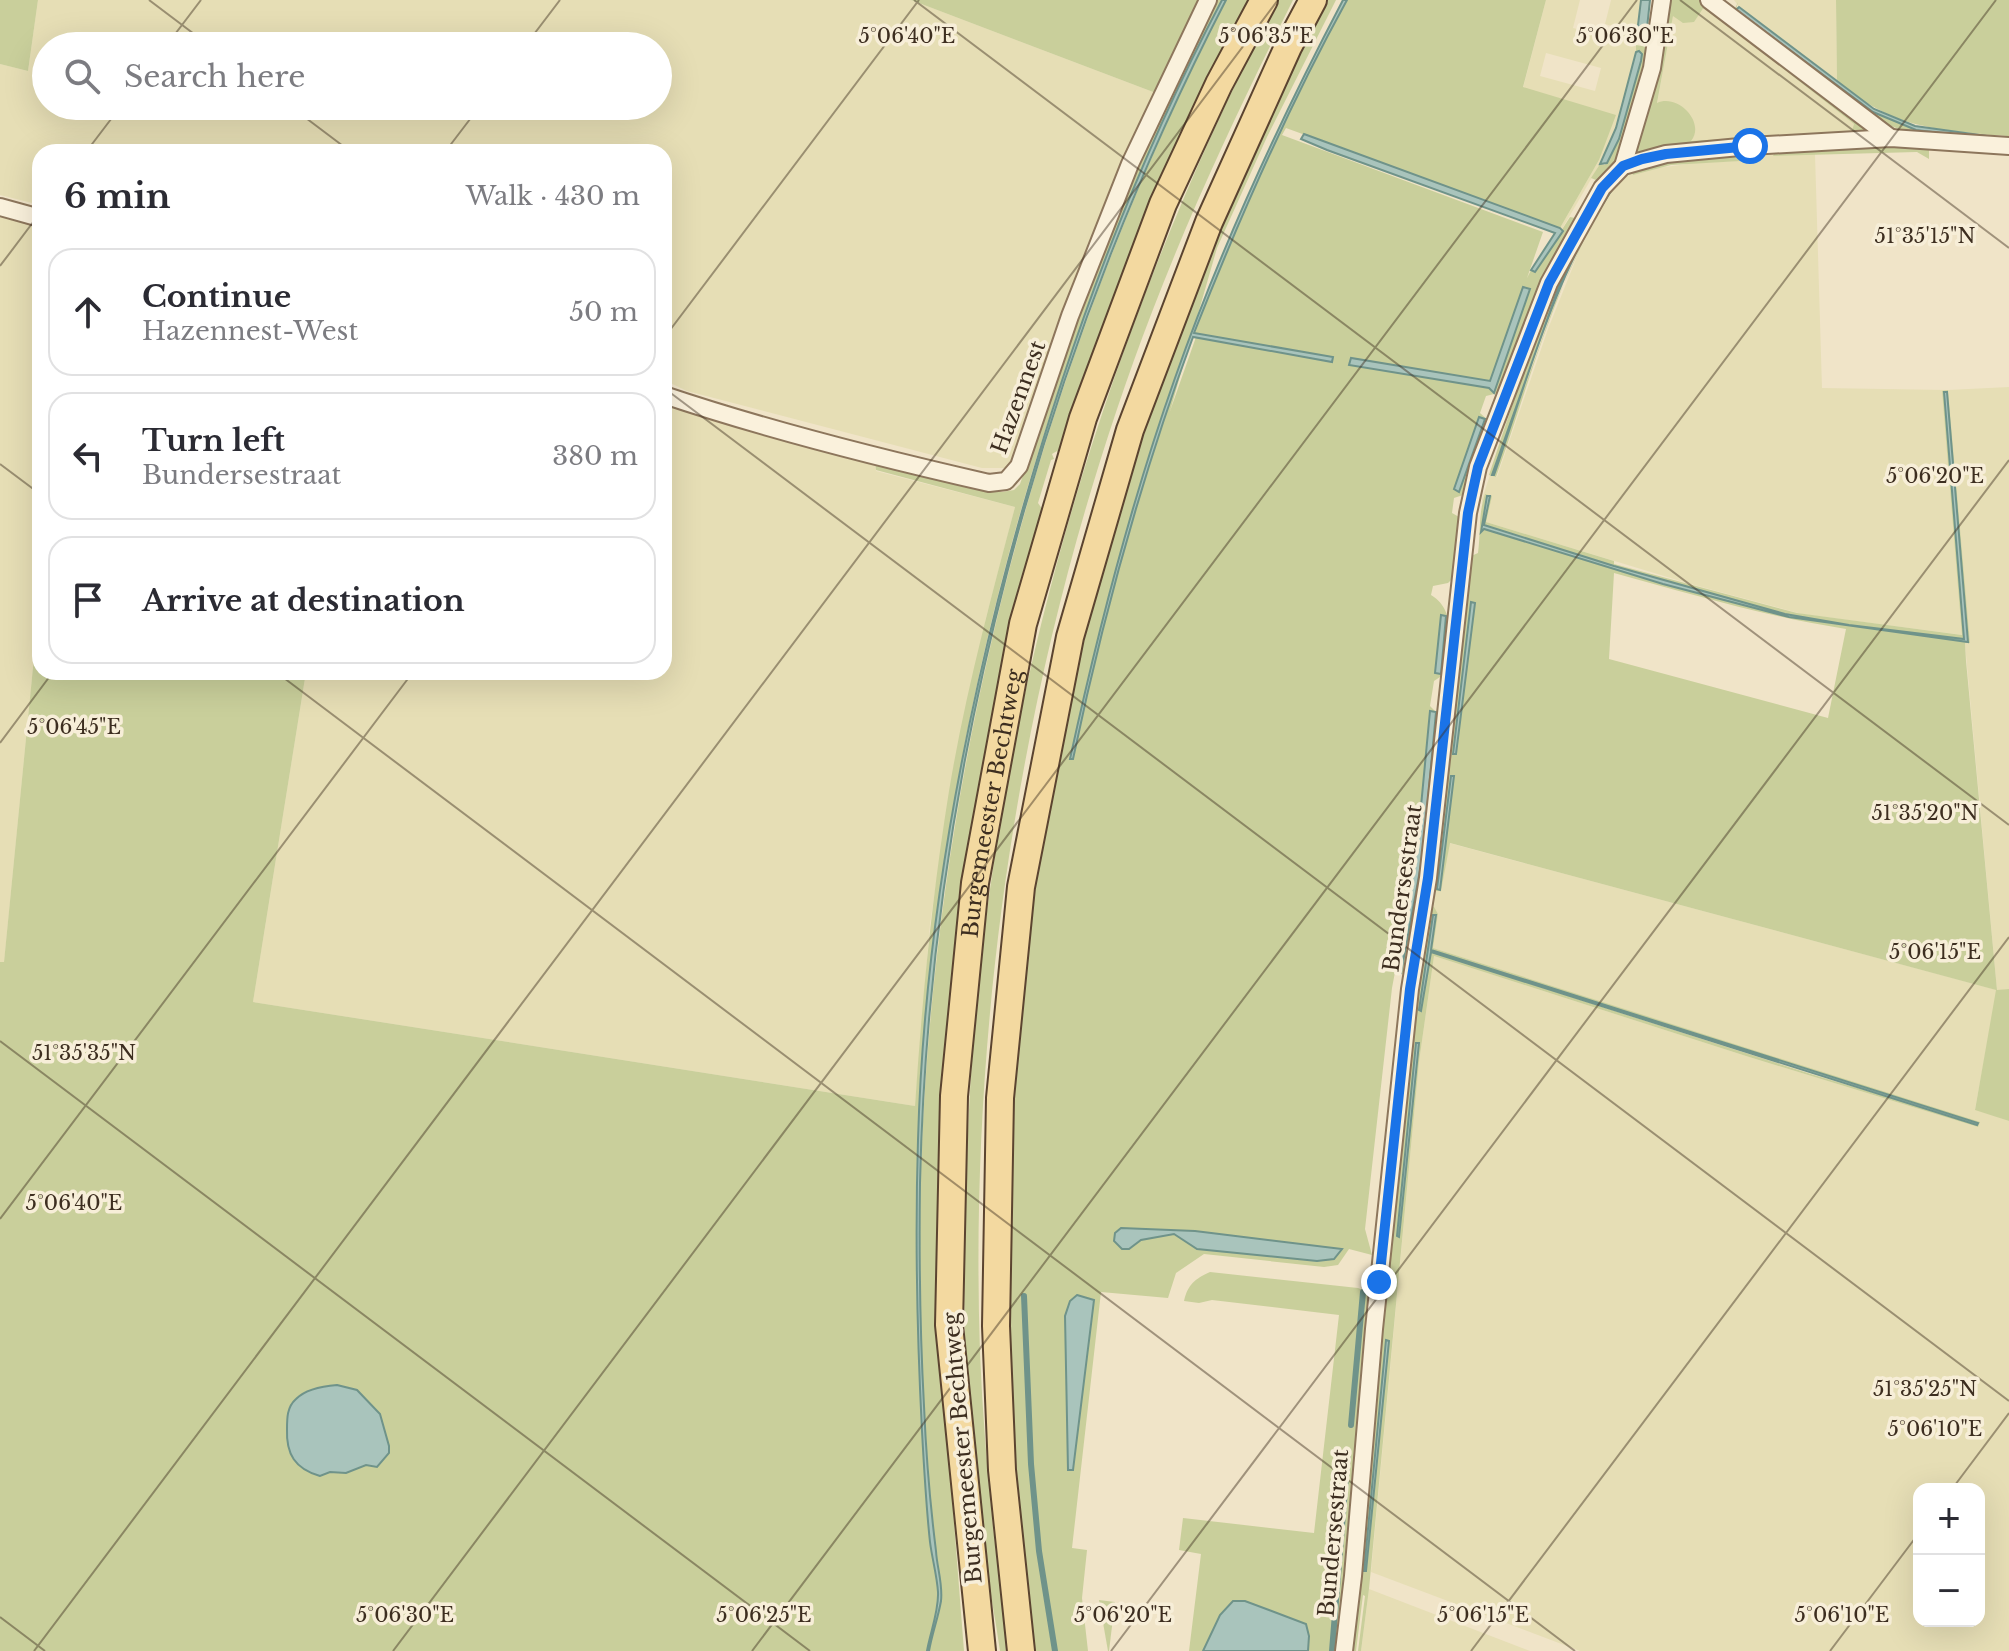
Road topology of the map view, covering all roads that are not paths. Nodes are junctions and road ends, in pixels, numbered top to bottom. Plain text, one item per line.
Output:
1 (1208, 0) edge
2 (1264, 0) edge
3 (1313, 0) edge
4 (1662, 0) edge
5 (1709, 0) edge
6 (1891, 138) junction
7 (2009, 146) edge
8 (1623, 166) junction
9 (0, 207) edge
10 (32, 216) edge
11 (672, 398) edge
12 (982, 1651) edge
13 (1021, 1651) edge
14 (1344, 1651) edge

1 - 11 street, Hazennest
2 - 12 main road, Burgemeester Bechtweg
3 - 13 main road, Burgemeester Bechtweg
4 - 8 street
5 - 6 street
6 - 7 street
6 - 8 street
8 - 14 street, Bundersestraat
9 - 10 street

